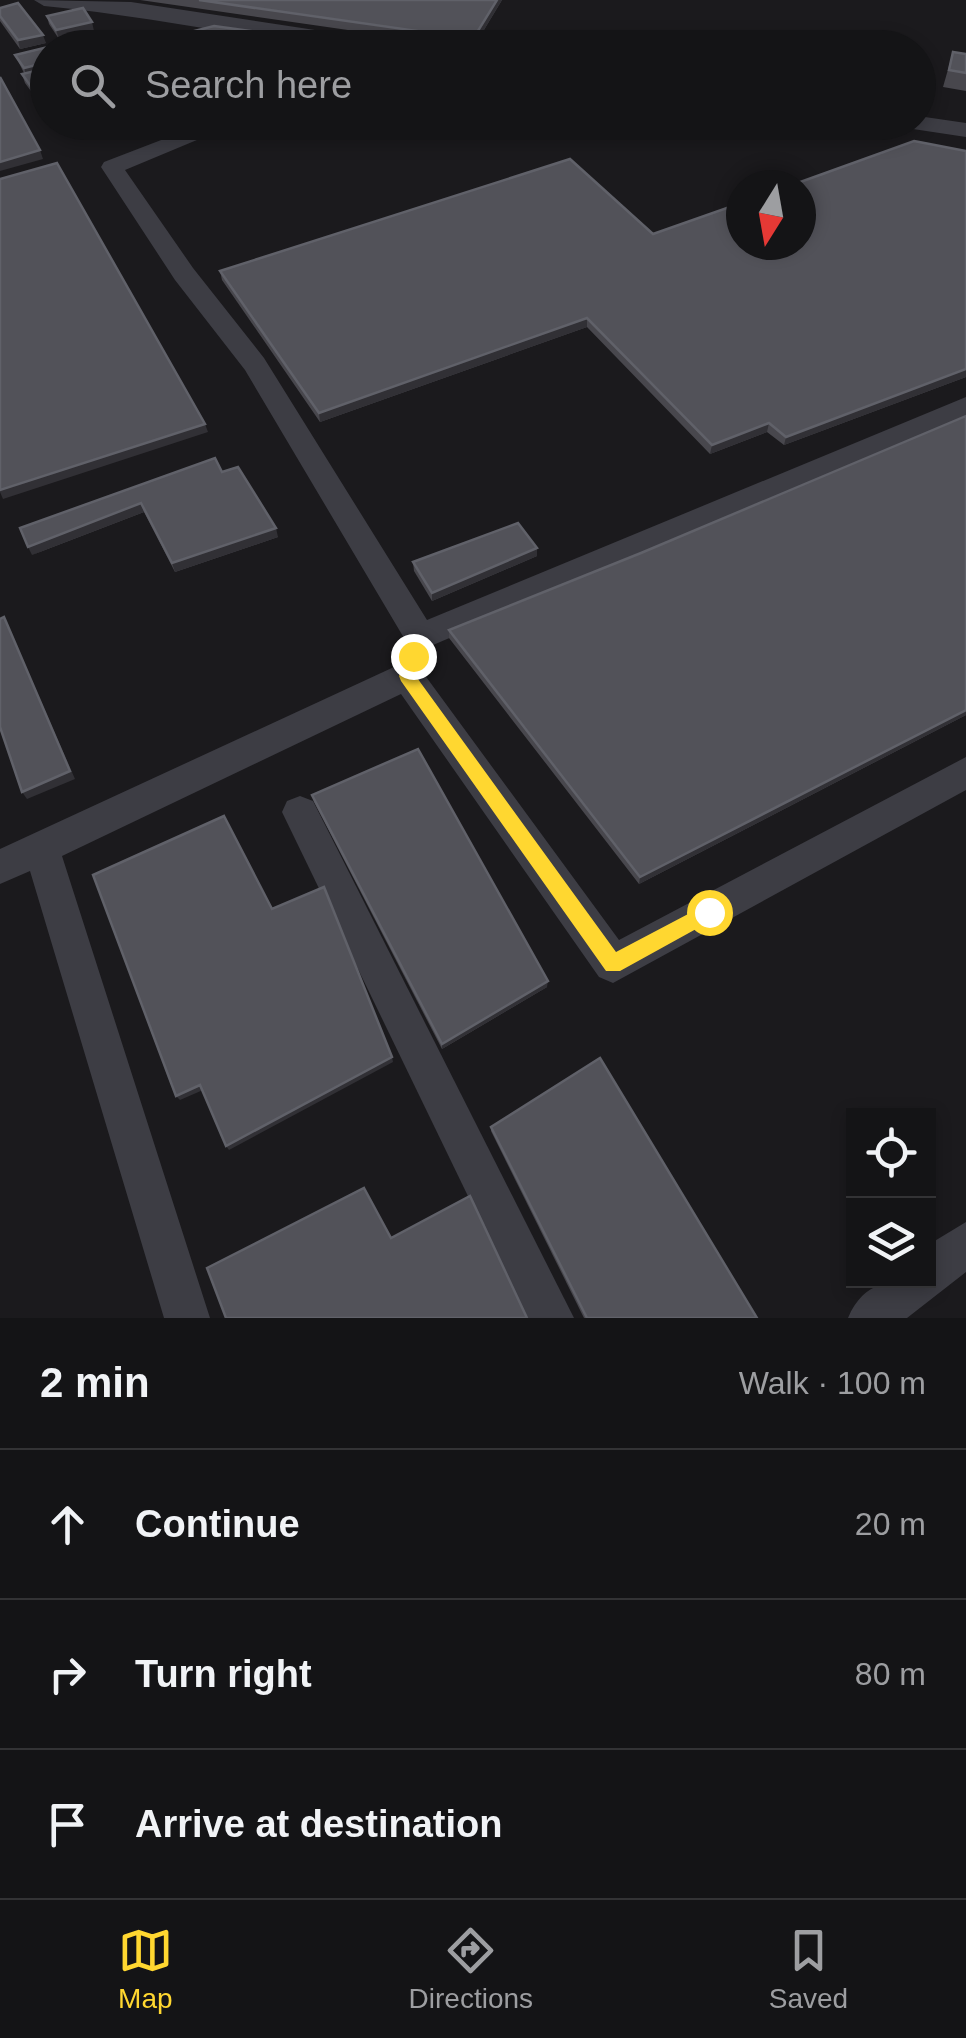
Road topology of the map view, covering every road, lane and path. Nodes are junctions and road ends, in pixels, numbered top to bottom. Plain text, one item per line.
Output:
1 (44, 0) edge
2 (276, 30) edge
3 (936, 125) edge
4 (966, 130) edge
5 (183, 140) edge
6 (966, 408) edge
7 (420, 637) junction
8 (407, 676) junction
9 (966, 772) edge
10 (300, 812) dead end
11 (40, 848) junction
12 (0, 867) edge
13 (966, 1244) edge
14 (936, 1267) edge
15 (909, 1288) edge
16 (187, 1318) edge
17 (551, 1318) edge
18 (871, 1318) edge

1 - 2 street
3 - 4 street
5 - 7 street
6 - 7 street
7 - 8 street
8 - 9 street
8 - 11 street
10 - 17 street
11 - 12 street
11 - 16 street
13 - 14 street
15 - 18 street

